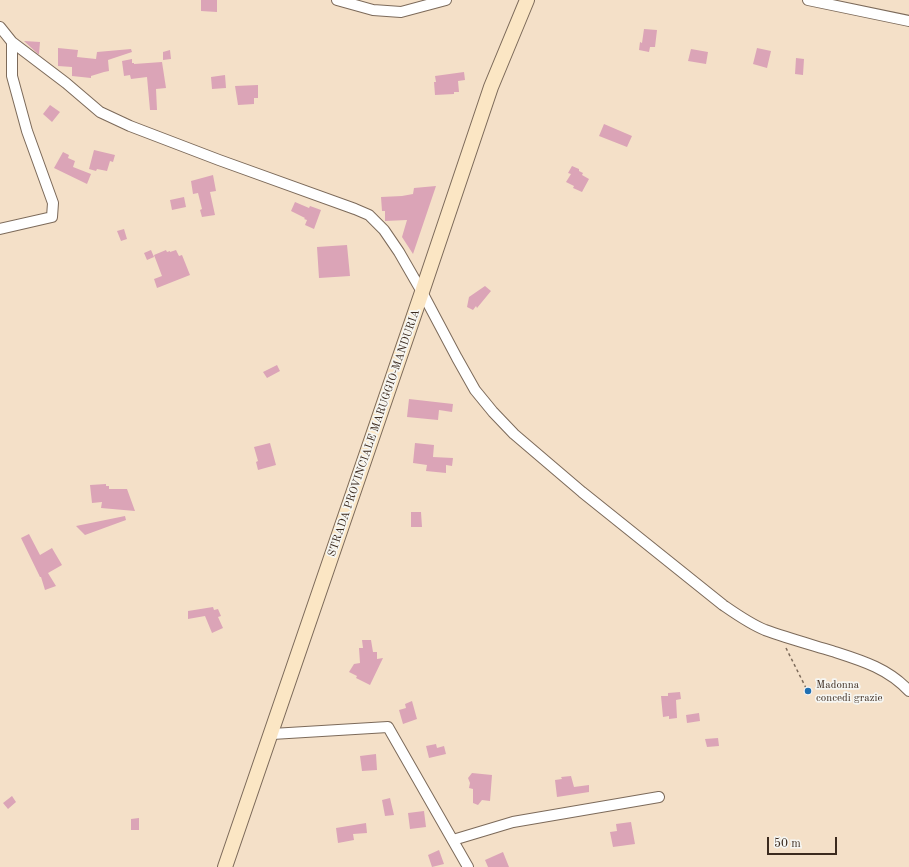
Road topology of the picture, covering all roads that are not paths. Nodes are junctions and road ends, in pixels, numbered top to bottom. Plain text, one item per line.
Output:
1 (337, 0) edge
2 (446, 0) edge
3 (527, 0) edge
4 (808, 0) edge
5 (909, 21) edge
6 (0, 27) edge
7 (12, 42) junction
8 (0, 230) edge
9 (422, 292) junction
10 (909, 691) edge
11 (272, 734) junction
12 (659, 797) dead end
13 (453, 840) junction
14 (225, 867) edge
15 (468, 867) edge

1 - 2 street
3 - 9 main road, STRADA PROVINCIALE MARUGGIO-MANDURIA
4 - 5 street
6 - 7 street
7 - 8 street
7 - 9 street
9 - 10 street
9 - 11 main road, STRADA PROVINCIALE MARUGGIO-MANDURIA
11 - 13 street
11 - 14 main road, STRADA PROVINCIALE MARUGGIO-MANDURIA
12 - 13 street
13 - 15 street

